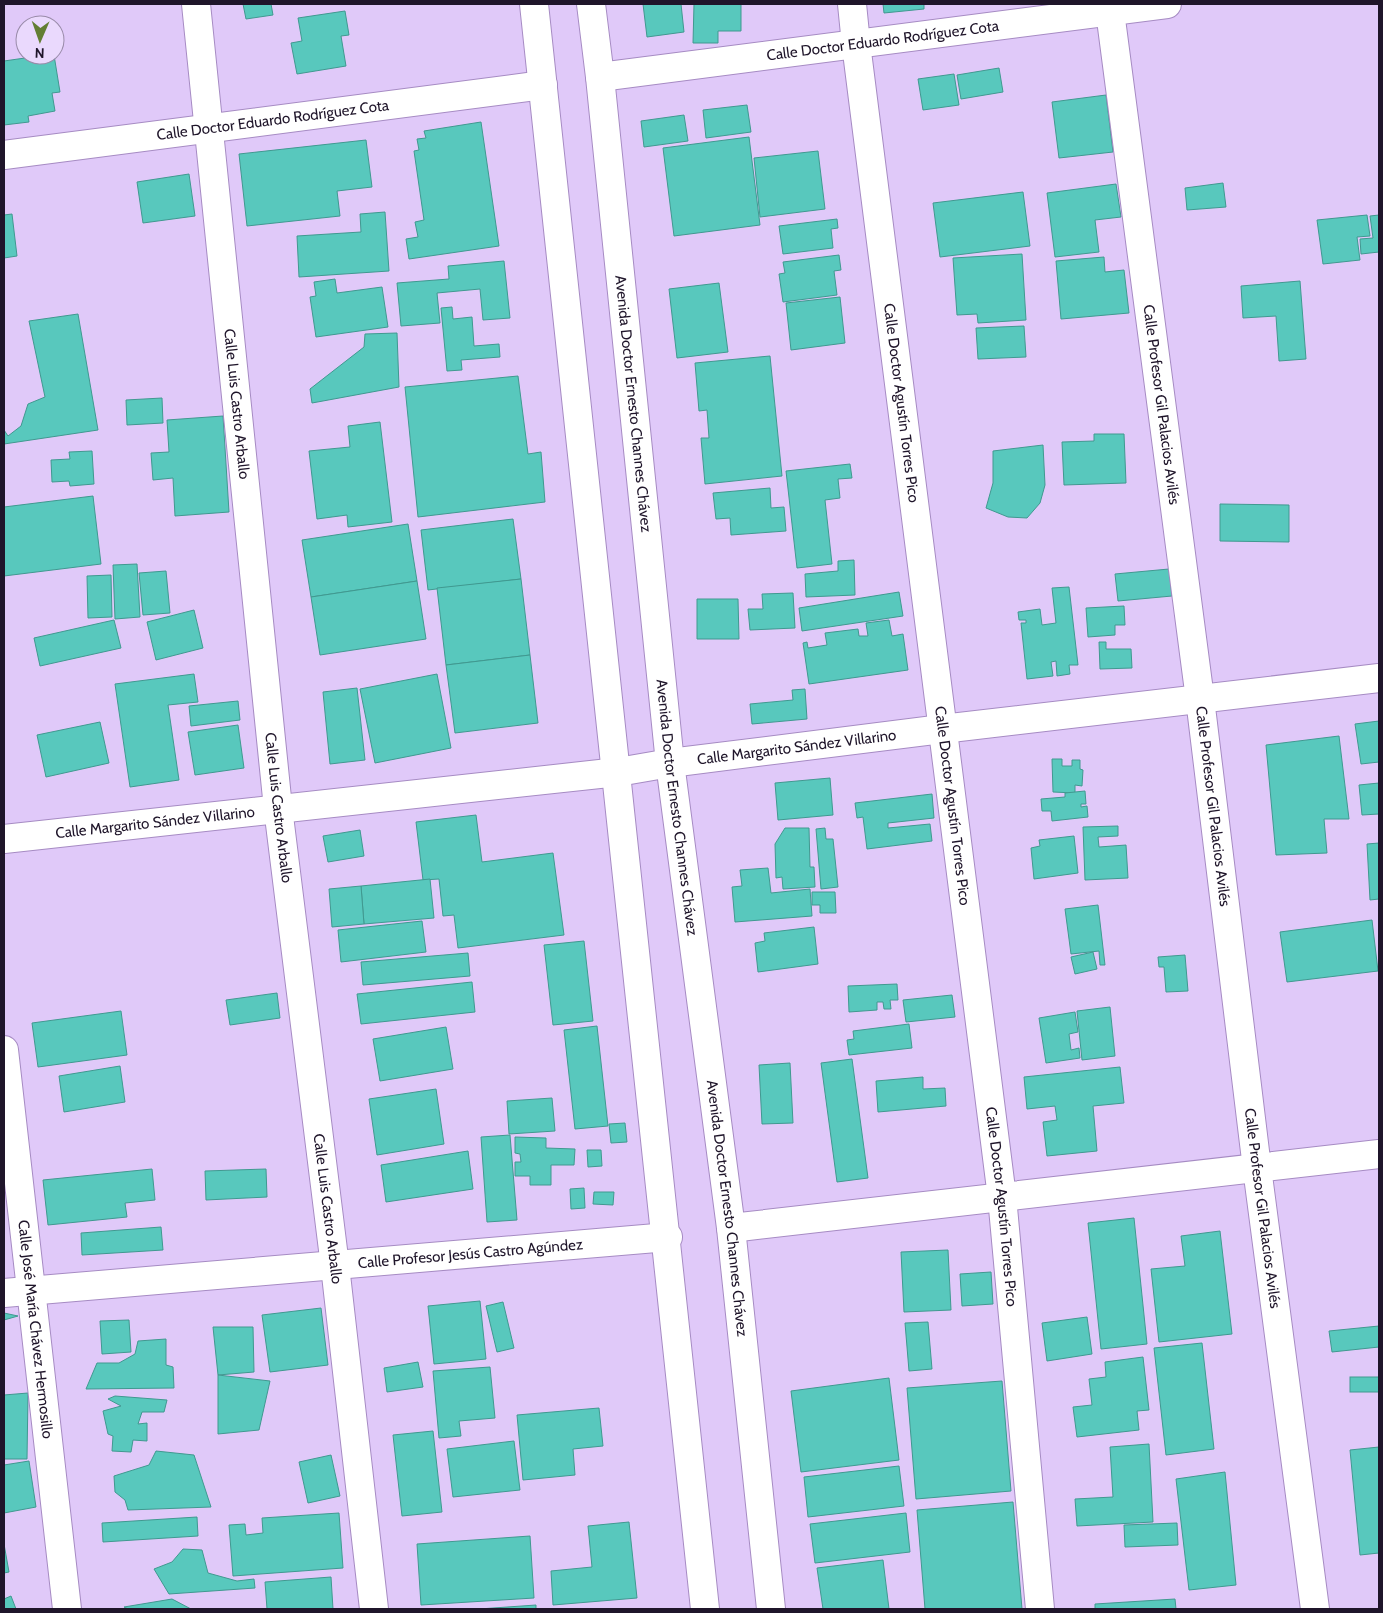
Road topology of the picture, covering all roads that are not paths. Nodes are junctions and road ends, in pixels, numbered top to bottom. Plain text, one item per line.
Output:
1 (196, 4) edge
2 (534, 4) edge
3 (591, 4) edge
4 (852, 4) edge
5 (1167, 4) edge
6 (1109, 8) edge
7 (856, 44) junction
8 (600, 77) junction
9 (543, 85) junction
10 (210, 127) junction
11 (4, 154) edge
12 (1379, 678) edge
13 (1200, 699) junction
14 (942, 729) junction
15 (670, 764) junction
16 (618, 772) junction
17 (278, 808) junction
18 (4, 840) edge
19 (4, 1050) edge
20 (1379, 1154) edge
21 (1257, 1168) junction
22 (1002, 1197) junction
23 (731, 1228) junction
24 (668, 1237) junction
25 (335, 1266) junction
26 (17, 1293) edge
27 (67, 1609) edge
28 (374, 1609) edge
29 (705, 1609) edge
30 (771, 1609) edge
31 (1040, 1609) edge
32 (1315, 1609) edge

1 - 10 street, Calle Luis Castro Arballo
2 - 9 street
3 - 8 street, Avenida Doctor Ernesto Channes Chávez
4 - 7 street, Calle Doctor Agustín Torres Pico
5 - 6 street, Calle Doctor Eduardo Rodríguez Cota
6 - 7 street, Calle Doctor Eduardo Rodríguez Cota
6 - 13 street, Calle Profesor Gil Palacios Avilés
7 - 8 street, Calle Doctor Eduardo Rodríguez Cota
7 - 14 street, Calle Doctor Agustín Torres Pico
8 - 15 street, Avenida Doctor Ernesto Channes Chávez
9 - 10 street, Calle Doctor Eduardo Rodríguez Cota
9 - 16 street
10 - 11 street, Calle Doctor Eduardo Rodríguez Cota
10 - 17 street, Calle Luis Castro Arballo
12 - 13 street, Calle Margarito Sández Villarino
13 - 14 street, Calle Margarito Sández Villarino
13 - 21 street, Calle Profesor Gil Palacios Avilés
14 - 15 street, Calle Margarito Sández Villarino
14 - 22 street, Calle Doctor Agustín Torres Pico
15 - 16 street, Calle Margarito Sández Villarino
15 - 23 street, Avenida Doctor Ernesto Channes Chávez
16 - 17 street, Calle Margarito Sández Villarino
16 - 24 street
17 - 18 street, Calle Margarito Sández Villarino
17 - 25 street, Calle Luis Castro Arballo
19 - 26 street, Calle José María Chávez Hermosillo
20 - 21 street
21 - 22 street
21 - 32 street, Calle Profesor Gil Palacios Avilés
22 - 23 street
22 - 31 street, Calle Doctor Agustín Torres Pico
23 - 30 street, Avenida Doctor Ernesto Channes Chávez
24 - 25 street, Calle Profesor Jesús Castro Agúndez
24 - 29 street
25 - 26 street, Calle Profesor Jesús Castro Agúndez
25 - 28 street, Calle Luis Castro Arballo
26 - 27 street, Calle José María Chávez Hermosillo

